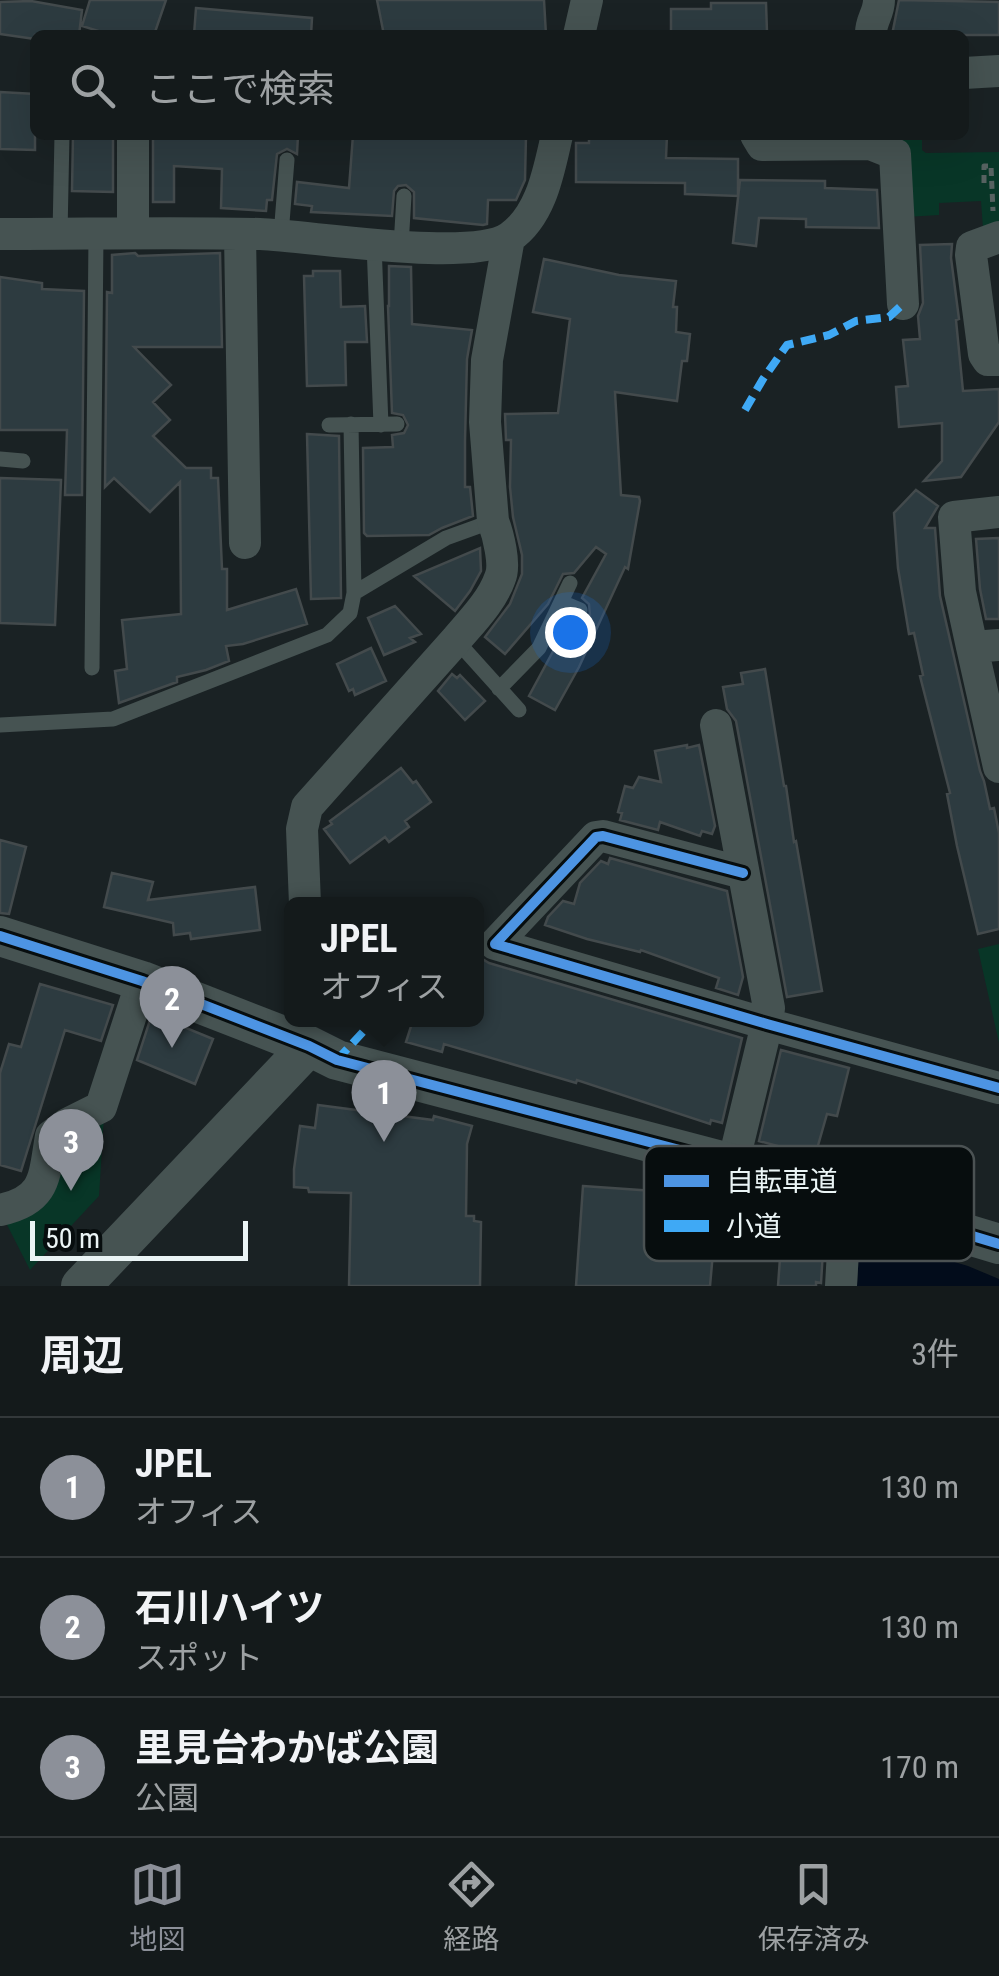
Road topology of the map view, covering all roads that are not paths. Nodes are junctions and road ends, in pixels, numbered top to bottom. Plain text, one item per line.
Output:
1 (587, 0) edge
2 (879, 0) edge
3 (580, 30) edge
4 (870, 30) edge
5 (999, 71) edge
6 (969, 73) edge
7 (62, 140) edge
8 (133, 140) edge
9 (556, 140) edge
10 (759, 140) edge
11 (870, 140) edge
12 (287, 160) dead end
13 (404, 196) dead end
14 (0, 234) edge
15 (60, 234) junction
16 (96, 234) junction
17 (132, 234) junction
18 (240, 234) junction
19 (281, 235) junction
20 (509, 238) junction
21 (996, 238) edge
22 (388, 245) junction
23 (903, 304) dead end
24 (999, 360) edge
25 (330, 424) dead end
26 (351, 424) junction
27 (0, 459) edge
28 (23, 461) dead end
29 (999, 512) edge
30 (493, 521) junction
31 (253, 530) dead end
32 (570, 583) dead end
33 (354, 593) junction
34 (561, 602) junction
35 (580, 610) dead end
36 (456, 640) junction
37 (986, 646) edge
38 (92, 668) dead end
39 (499, 689) junction
40 (518, 710) dead end
41 (0, 725) edge
42 (716, 725) dead end
43 (999, 767) edge
44 (743, 873) junction
45 (305, 897) edge
46 (0, 936) edge
47 (142, 980) junction
48 (284, 1024) edge
49 (768, 1024) junction
50 (310, 1032) edge
51 (999, 1088) edge
52 (664, 1146) edge
53 (738, 1146) edge
54 (0, 1210) edge
55 (974, 1236) edge
56 (999, 1244) edge
57 (842, 1261) edge
58 (81, 1286) edge
59 (841, 1286) edge

1 - 3 street
2 - 4 street
5 - 6 street
7 - 15 lane
8 - 17 street
9 - 20 street
10 - 11 street
11 - 23 street
12 - 19 lane
13 - 22 lane
14 - 15 street
15 - 16 street
16 - 17 street
16 - 38 lane
17 - 18 street
18 - 19 street
18 - 31 street
19 - 22 street
20 - 22 street
20 - 30 street
21 - 24 street
22 - 26 lane
25 - 26 lane
26 - 33 lane
27 - 28 lane
29 - 37 street
30 - 33 lane
30 - 36 street
32 - 34 lane
33 - 41 lane
34 - 35 lane
34 - 39 lane
36 - 39 lane
36 - 45 street
37 - 43 street
39 - 40 lane
42 - 44 street
44 - 49 street
44 - 49 street
46 - 47 street
47 - 48 street
47 - 54 street
49 - 51 street
49 - 53 street
50 - 52 street
50 - 58 street
55 - 56 street
57 - 59 street

